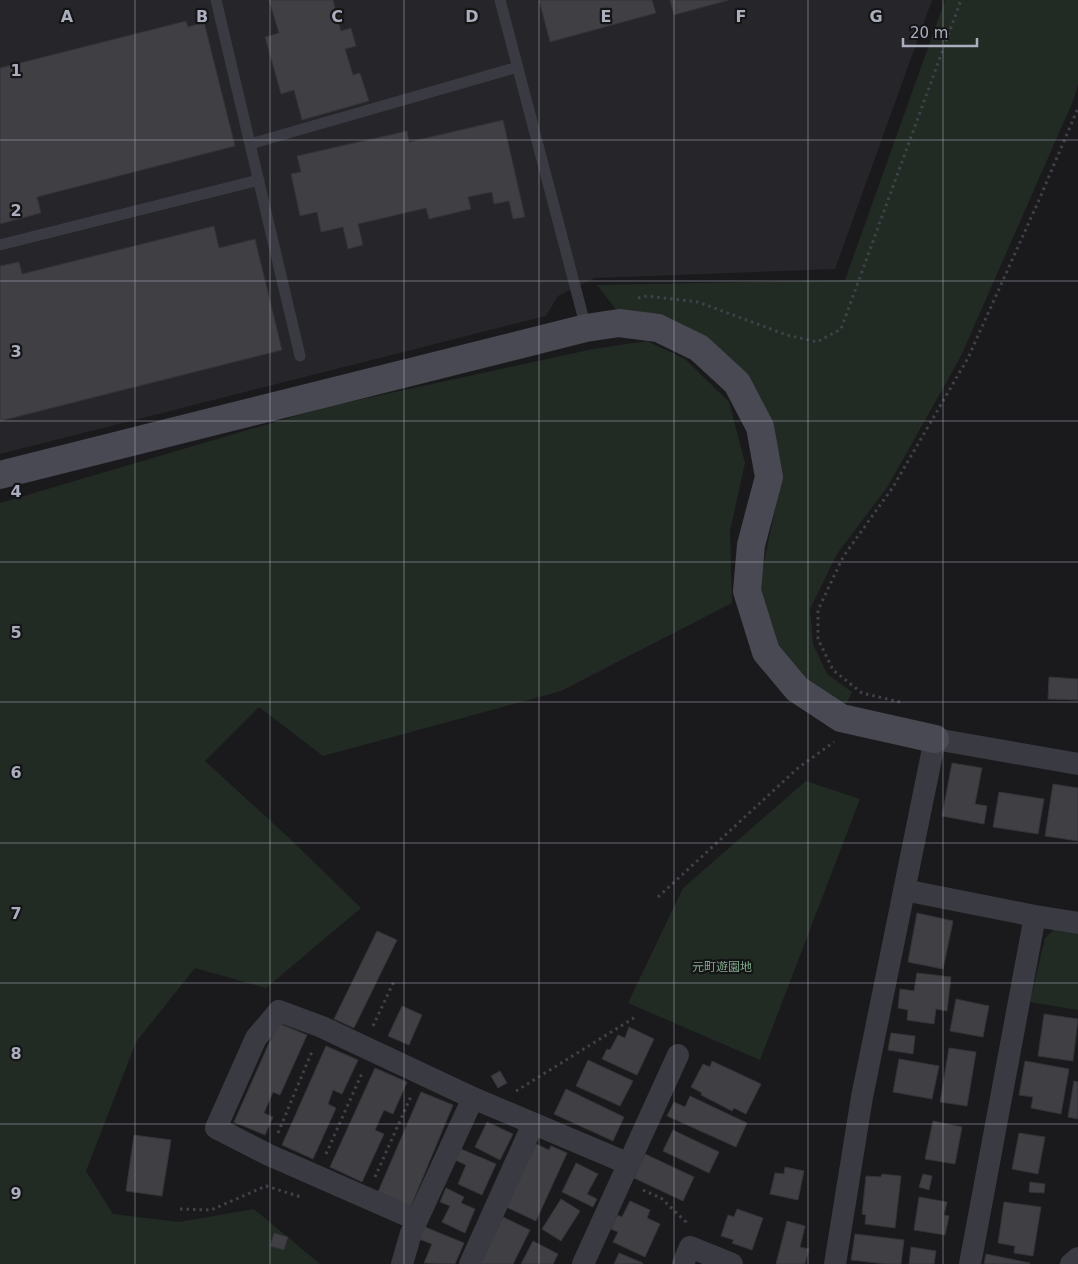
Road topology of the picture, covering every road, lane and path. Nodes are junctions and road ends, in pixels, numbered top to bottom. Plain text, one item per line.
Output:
1 (216, 0) edge
2 (500, 0) edge
3 (961, 0) edge
4 (518, 67) junction
5 (1078, 108) edge
6 (250, 144) junction
7 (258, 180) junction
8 (0, 245) edge
9 (637, 298) dead end
10 (586, 328) junction
11 (300, 356) dead end
12 (0, 476) edge
13 (906, 704) dead end
14 (860, 722) junction
15 (935, 739) junction
16 (1078, 764) edge
17 (904, 890) junction
18 (658, 896) dead end
19 (1035, 916) junction
20 (1078, 922) edge
21 (395, 979) dead end
22 (637, 1016) dead end
23 (322, 1026) junction
24 (368, 1049) junction
25 (678, 1055) dead end
26 (421, 1074) junction
27 (473, 1098) junction
28 (501, 1110) junction
29 (533, 1124) junction
30 (269, 1155) junction
31 (625, 1172) junction
32 (317, 1175) junction
33 (302, 1197) dead end
34 (365, 1198) junction
35 (180, 1209) dead end
36 (418, 1220) junction
37 (687, 1256) edge
38 (1078, 1258) edge
39 (402, 1264) edge
40 (470, 1264) edge
41 (583, 1264) edge
42 (732, 1264) edge
43 (835, 1264) edge
44 (970, 1264) edge
45 (1071, 1264) edge

1 - 6 lane
2 - 4 lane
3 - 9 path
4 - 6 lane
4 - 10 lane
5 - 13 path
6 - 7 lane
7 - 8 lane
7 - 11 lane
10 - 12 street
10 - 14 street
14 - 15 street
14 - 18 path
15 - 16 street
15 - 17 street
17 - 19 street
17 - 43 street
19 - 20 street
19 - 44 street
21 - 24 path
22 - 28 path
23 - 24 street
23 - 30 path
23 - 30 street
24 - 26 street
24 - 32 path
25 - 31 street
26 - 27 street
26 - 34 path
27 - 28 street
27 - 36 street
28 - 29 street
29 - 31 street
29 - 40 street
30 - 32 street
31 - 37 path
31 - 41 street
32 - 34 street
33 - 35 path
34 - 36 street
36 - 39 street
37 - 42 street
38 - 45 street

